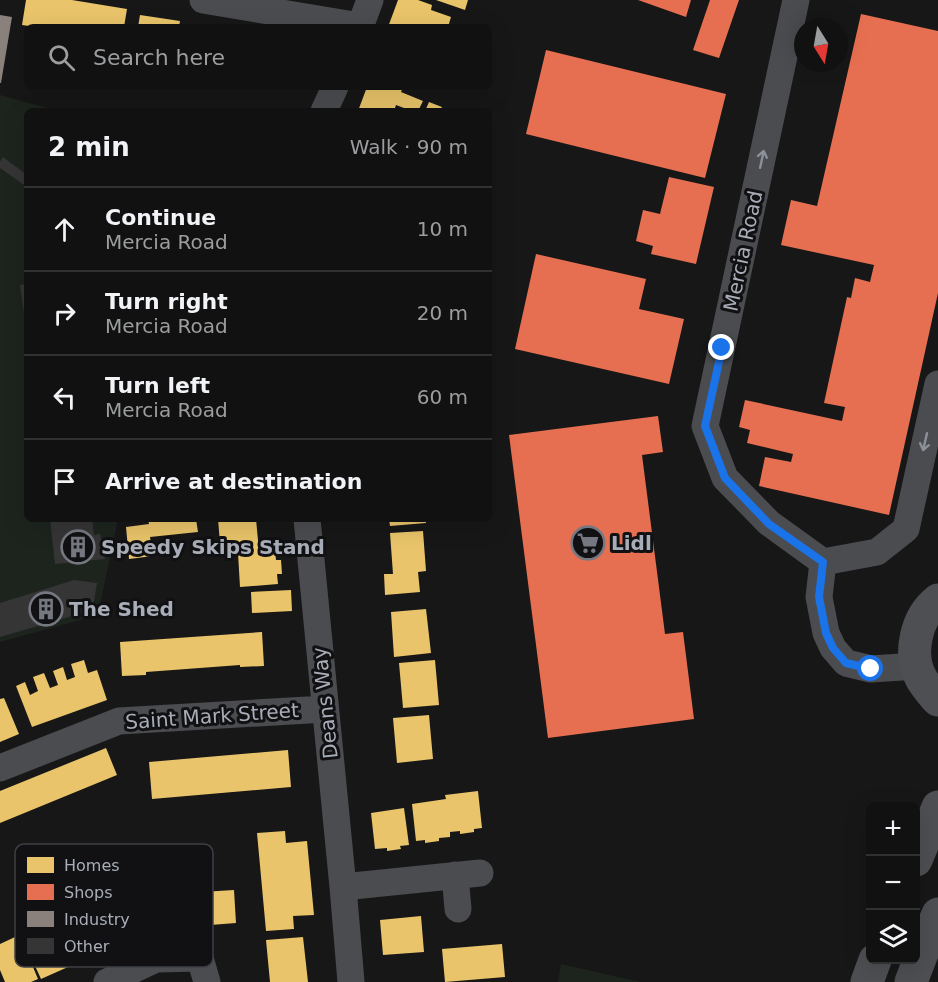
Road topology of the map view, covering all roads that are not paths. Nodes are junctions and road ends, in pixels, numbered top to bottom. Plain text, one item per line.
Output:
1 (203, 0) edge
2 (370, 0) edge
3 (796, 0) edge
4 (343, 24) edge
5 (361, 24) edge
6 (333, 90) edge
7 (325, 108) edge
8 (938, 384) edge
9 (307, 522) edge
10 (823, 562) junction
11 (937, 597) edge
12 (917, 666) junction
13 (938, 700) edge
14 (325, 709) junction
15 (0, 768) edge
16 (938, 807) edge
17 (917, 856) edge
18 (344, 887) junction
19 (458, 909) dead end
20 (938, 915) edge
21 (874, 964) edge
22 (139, 967) edge
23 (203, 967) edge
24 (107, 982) edge
25 (207, 982) edge
26 (351, 982) edge
27 (867, 982) edge
28 (911, 982) edge

1 - 4 street
2 - 5 street
10 -> 3 street, Mercia Road
6 - 7 street
8 -> 10 street
9 - 14 street, Deans Way
10 - 12 street
11 - 12 main road
12 - 13 main road
14 - 15 street, Saint Mark Street
14 - 18 street, Deans Way
16 - 17 main road
18 - 19 street
18 - 26 street, Deans Way
20 - 28 main road
21 - 27 main road
22 - 24 street
23 - 25 street

